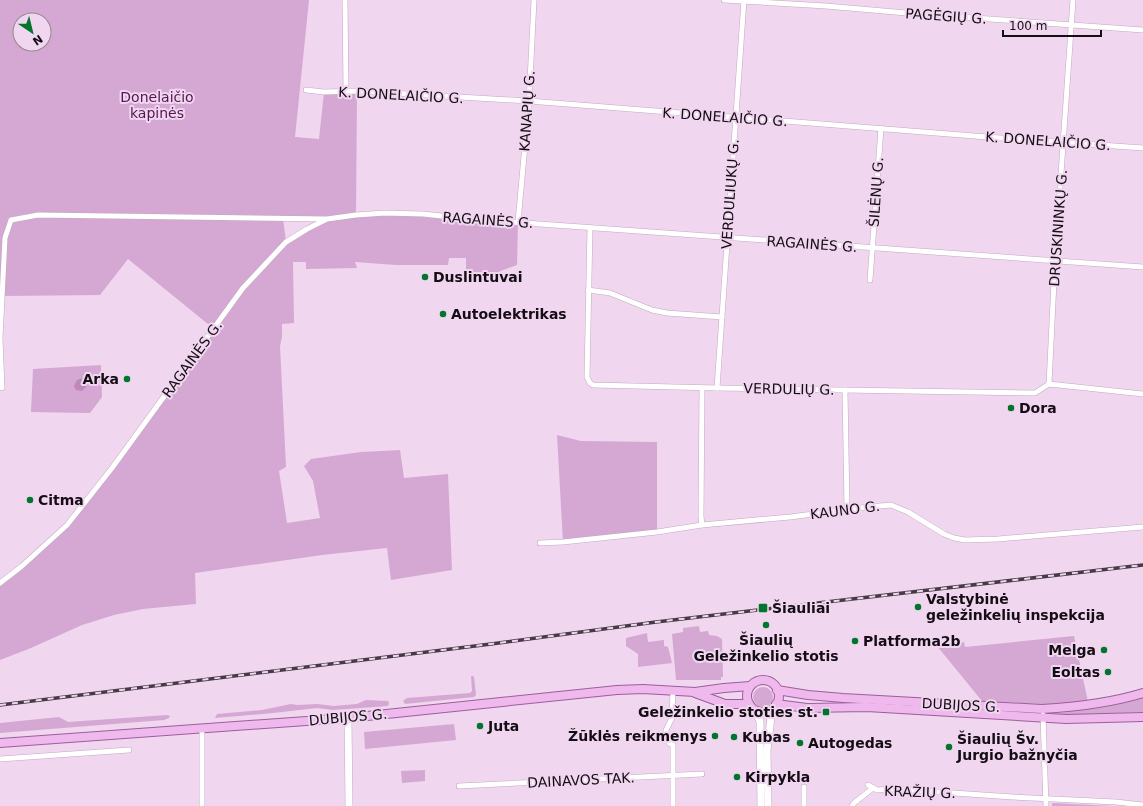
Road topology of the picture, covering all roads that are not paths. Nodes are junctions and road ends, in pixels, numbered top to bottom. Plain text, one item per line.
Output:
1 (345, 0) edge
2 (534, 0) edge
3 (724, 0) edge
4 (1073, 0) edge
5 (744, 1) edge
6 (1072, 25) junction
7 (1143, 30) edge
8 (306, 90) dead end
9 (346, 91) junction
10 (528, 101) junction
11 (736, 118) junction
12 (881, 128) junction
13 (1064, 142) junction
14 (1143, 148) edge
15 (327, 219) junction
16 (518, 222) junction
17 (590, 228) junction
18 (727, 238) junction
19 (872, 248) junction
20 (1055, 261) junction
21 (1143, 267) edge
22 (870, 280) dead end
23 (588, 290) junction
24 (722, 316) junction
25 (1049, 384) junction
26 (2, 388) dead end
27 (702, 388) junction
28 (717, 388) junction
29 (845, 390) junction
30 (1143, 394) edge
31 (847, 509) junction
32 (702, 525) junction
33 (1143, 527) edge
34 (540, 542) dead end
35 (0, 583) edge
36 (750, 686) junction
37 (673, 690) junction
38 (777, 690) junction
39 (695, 692) junction
40 (1143, 693) edge
41 (752, 707) junction
42 (774, 707) junction
43 (1042, 709) junction
44 (1143, 717) edge
45 (348, 718) junction
46 (1043, 718) junction
47 (202, 729) junction
48 (0, 743) edge
49 (129, 750) dead end
50 (0, 759) edge
51 (702, 774) dead end
52 (673, 775) junction
53 (459, 786) dead end
54 (804, 787) dead end
55 (1046, 799) junction
56 (1143, 805) edge
57 (202, 806) edge
58 (349, 806) edge
59 (673, 806) edge
60 (761, 806) edge
61 (768, 806) edge
62 (804, 806) edge
63 (852, 806) edge
64 (1046, 806) edge

1 - 9 street
2 - 10 street, KANAPIŲ G.
3 - 5 street, PAGĖGIŲ G.
4 - 6 street, DRUSKININKŲ G.
5 - 6 street, PAGĖGIŲ G.
5 - 11 street, VERDULIUKŲ G.
6 - 7 street, PAGĖGIŲ G.
6 - 13 street, DRUSKININKŲ G.
8 - 9 street, K. DONELAIČIO G.
9 - 10 street, K. DONELAIČIO G.
10 - 11 street, K. DONELAIČIO G.
10 - 16 street, KANAPIŲ G.
11 - 12 street, K. DONELAIČIO G.
11 - 18 street, VERDULIUKŲ G.
12 - 13 street, K. DONELAIČIO G.
12 - 19 street, ŠILĖNŲ G.
13 - 14 street, K. DONELAIČIO G.
13 - 20 street, DRUSKININKŲ G.
15 - 16 street, RAGAINĖS G.
15 - 26 street
15 - 35 street, RAGAINĖS G.
16 - 17 street, RAGAINĖS G.
17 - 18 street, RAGAINĖS G.
17 - 23 street, VERDULIŲ G.
18 - 19 street, RAGAINĖS G.
18 - 24 street, VERDULIUKŲ G.
19 - 20 street, RAGAINĖS G.
19 - 22 street, ŠILĖNŲ G.
20 - 21 street, RAGAINĖS G.
20 - 25 street, DRUSKININKŲ G.
23 - 24 street
23 - 27 street, VERDULIŲ G.
24 - 28 street, VERDULIUKŲ G.
25 - 29 street, VERDULIŲ G.
25 - 30 street
27 - 28 street, VERDULIŲ G.
27 - 32 street
28 - 29 street, VERDULIŲ G.
29 - 31 street
31 - 32 street, KAUNO G.
31 - 33 street, KAUNO G.
32 - 34 street, KAUNO G.
36 - 38 main road
36 - 39 main road, DUBIJOS G.
36 - 41 main road
37 - 39 main road, DUBIJOS G.
37 - 45 main road, DUBIJOS G.
37 - 52 street
38 - 42 main road
38 - 43 main road, DUBIJOS G.
39 - 41 main road, DUBIJOS G.
40 - 43 main road, DUBIJOS G.
41 - 42 main road
41 - 60 main road
42 - 46 main road, DUBIJOS G.
42 - 61 main road
43 - 46 street
44 - 46 main road, DUBIJOS G.
45 - 47 main road, DUBIJOS G.
45 - 58 main road
46 - 55 street
47 - 48 main road, DUBIJOS G.
47 - 57 street
49 - 50 street
51 - 52 street, DAINAVOS TAK.
52 - 53 street, DAINAVOS TAK.
52 - 59 street
54 - 62 street
55 - 56 street, KRAŽIŲ G.
55 - 63 street, KRAŽIŲ G.
55 - 64 street

